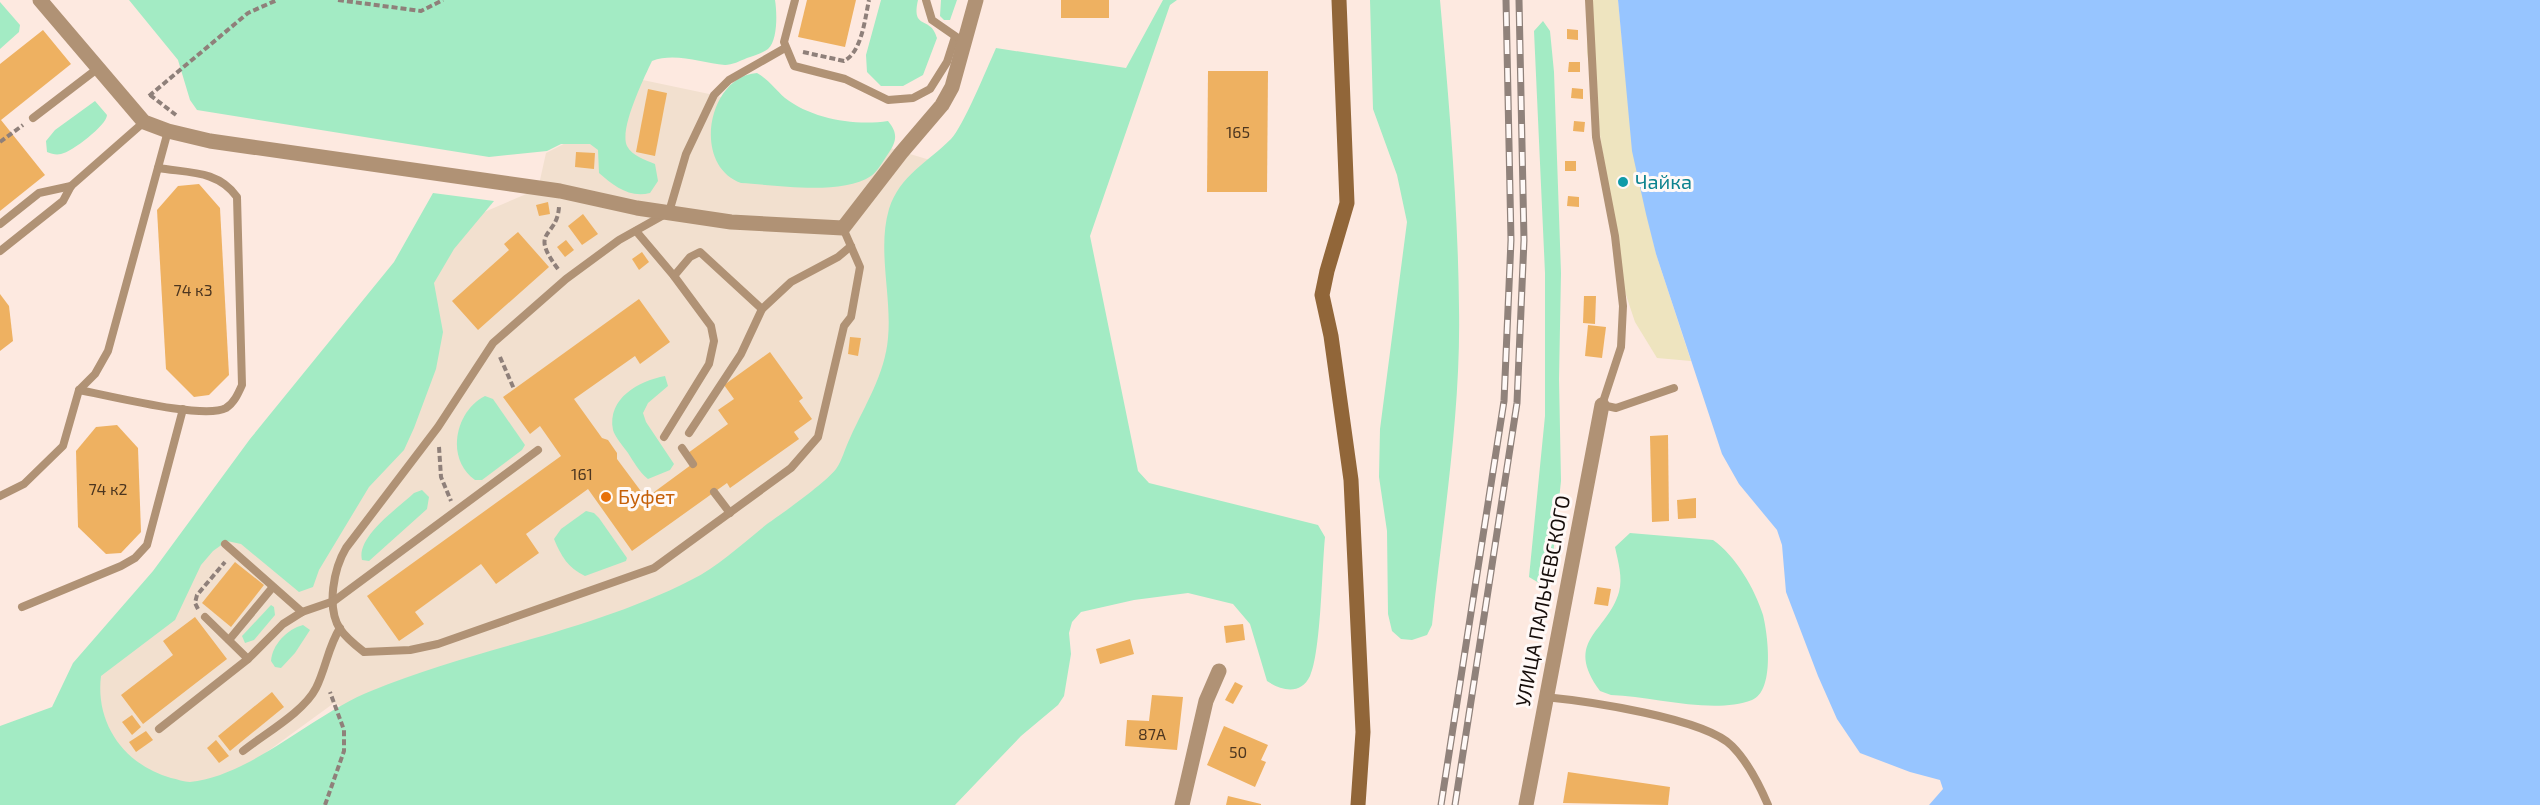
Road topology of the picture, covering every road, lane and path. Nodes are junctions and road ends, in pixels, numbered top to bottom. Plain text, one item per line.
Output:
1 (40, 0) edge
2 (278, 0) edge
3 (338, 0) edge
4 (443, 0) edge
5 (795, 0) edge
6 (869, 0) edge
7 (926, 0) edge
8 (976, 0) edge
9 (1336, 0) edge
10 (1588, 0) edge
11 (960, 39) junction
12 (785, 48) junction
13 (97, 69) junction
14 (134, 108) junction
15 (33, 117) dead end
16 (144, 122) junction
17 (168, 131) junction
18 (12, 133) dead end
19 (0, 142) edge
20 (158, 168) junction
21 (71, 186) junction
22 (560, 191) junction
23 (669, 212) junction
24 (0, 224) edge
25 (843, 228) junction
26 (636, 231) junction
27 (851, 246) junction
28 (0, 251) edge
29 (674, 276) junction
30 (566, 279) junction
31 (762, 309) junction
32 (493, 343) junction
33 (1674, 388) dead end
34 (514, 389) dead end
35 (79, 390) junction
36 (1602, 405) junction
37 (183, 409) junction
38 (438, 427) junction
39 (689, 433) dead end
40 (664, 436) dead end
41 (682, 448) dead end
42 (538, 450) dead end
43 (693, 464) dead end
44 (714, 492) dead end
45 (0, 496) edge
46 (454, 510) junction
47 (730, 513) junction
48 (225, 544) dead end
49 (233, 552) junction
50 (272, 588) junction
51 (334, 601) junction
52 (22, 607) dead end
53 (302, 612) junction
54 (205, 617) joint
55 (340, 628) junction
56 (229, 640) junction
57 (248, 659) junction
58 (1219, 671) dead end
59 (1545, 697) junction
60 (334, 703) dead end
61 (159, 729) dead end
62 (243, 751) dead end
63 (326, 805) edge
64 (1182, 805) edge
65 (1358, 805) edge
66 (1526, 805) edge
67 (1768, 805) edge

1 - 13 street
2 - 14 path
3 - 4 path
5 - 12 lane
6 - 12 path
7 - 11 lane
8 - 11 street
9 - 65 main road
10 - 36 lane
11 - 12 lane
11 - 25 street
12 - 23 lane
13 - 14 street
13 - 15 lane
14 - 16 street
16 - 17 street
16 - 21 lane
17 - 20 lane
17 - 22 street
18 - 19 path
20 - 35 lane
20 - 37 lane
21 - 24 lane
21 - 28 lane
22 - 23 street
22 - 30 path
23 - 25 street
23 - 26 lane
25 - 27 lane
26 - 29 lane
26 - 30 lane
27 - 31 lane
27 - 47 lane
29 - 31 lane
29 - 40 lane
30 - 32 lane
31 - 39 lane
32 - 34 path
32 - 38 lane
33 - 36 lane
35 - 37 lane
35 - 45 lane
36 - 59 street, УЛИЦА ПАЛЬЧЕВСКОГО
37 - 52 lane
38 - 46 path
38 - 51 lane
41 - 43 lane
42 - 46 lane
44 - 47 lane
46 - 51 lane
47 - 55 lane
48 - 49 lane
49 - 50 lane
49 - 54 path
50 - 53 lane
50 - 56 lane
51 - 53 lane
51 - 55 lane
53 - 57 lane
54 - 56 lane
55 - 62 lane
56 - 57 lane
57 - 61 lane
58 - 64 street
59 - 66 street, УЛИЦА ПАЛЬЧЕВСКОГО
59 - 67 lane
60 - 63 path

